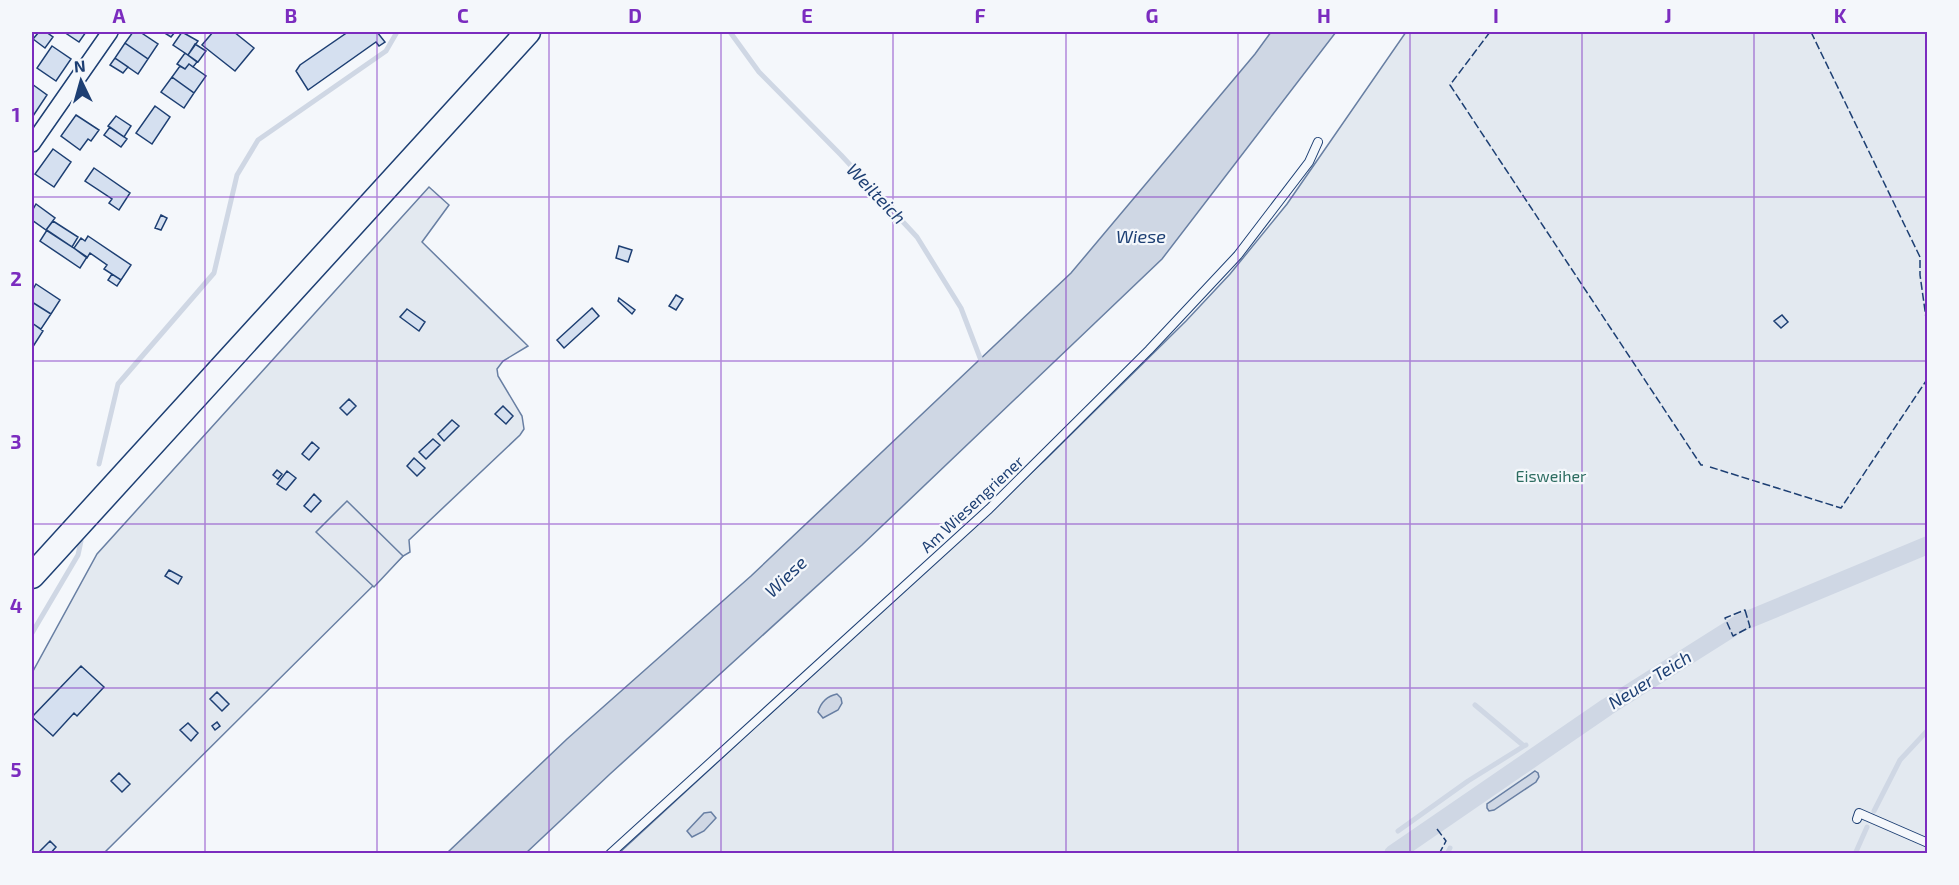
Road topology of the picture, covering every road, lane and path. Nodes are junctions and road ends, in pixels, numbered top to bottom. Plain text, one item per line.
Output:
1 (110, 32) edge
2 (528, 32) edge
3 (33, 138) edge
4 (1318, 142) dead end
5 (32, 576) edge
6 (1857, 819) dead end
7 (1928, 843) edge
8 (610, 854) edge

1 - 3 street
2 - 5 main road
4 - 8 lane, Am Wiesengriener
6 - 7 lane

